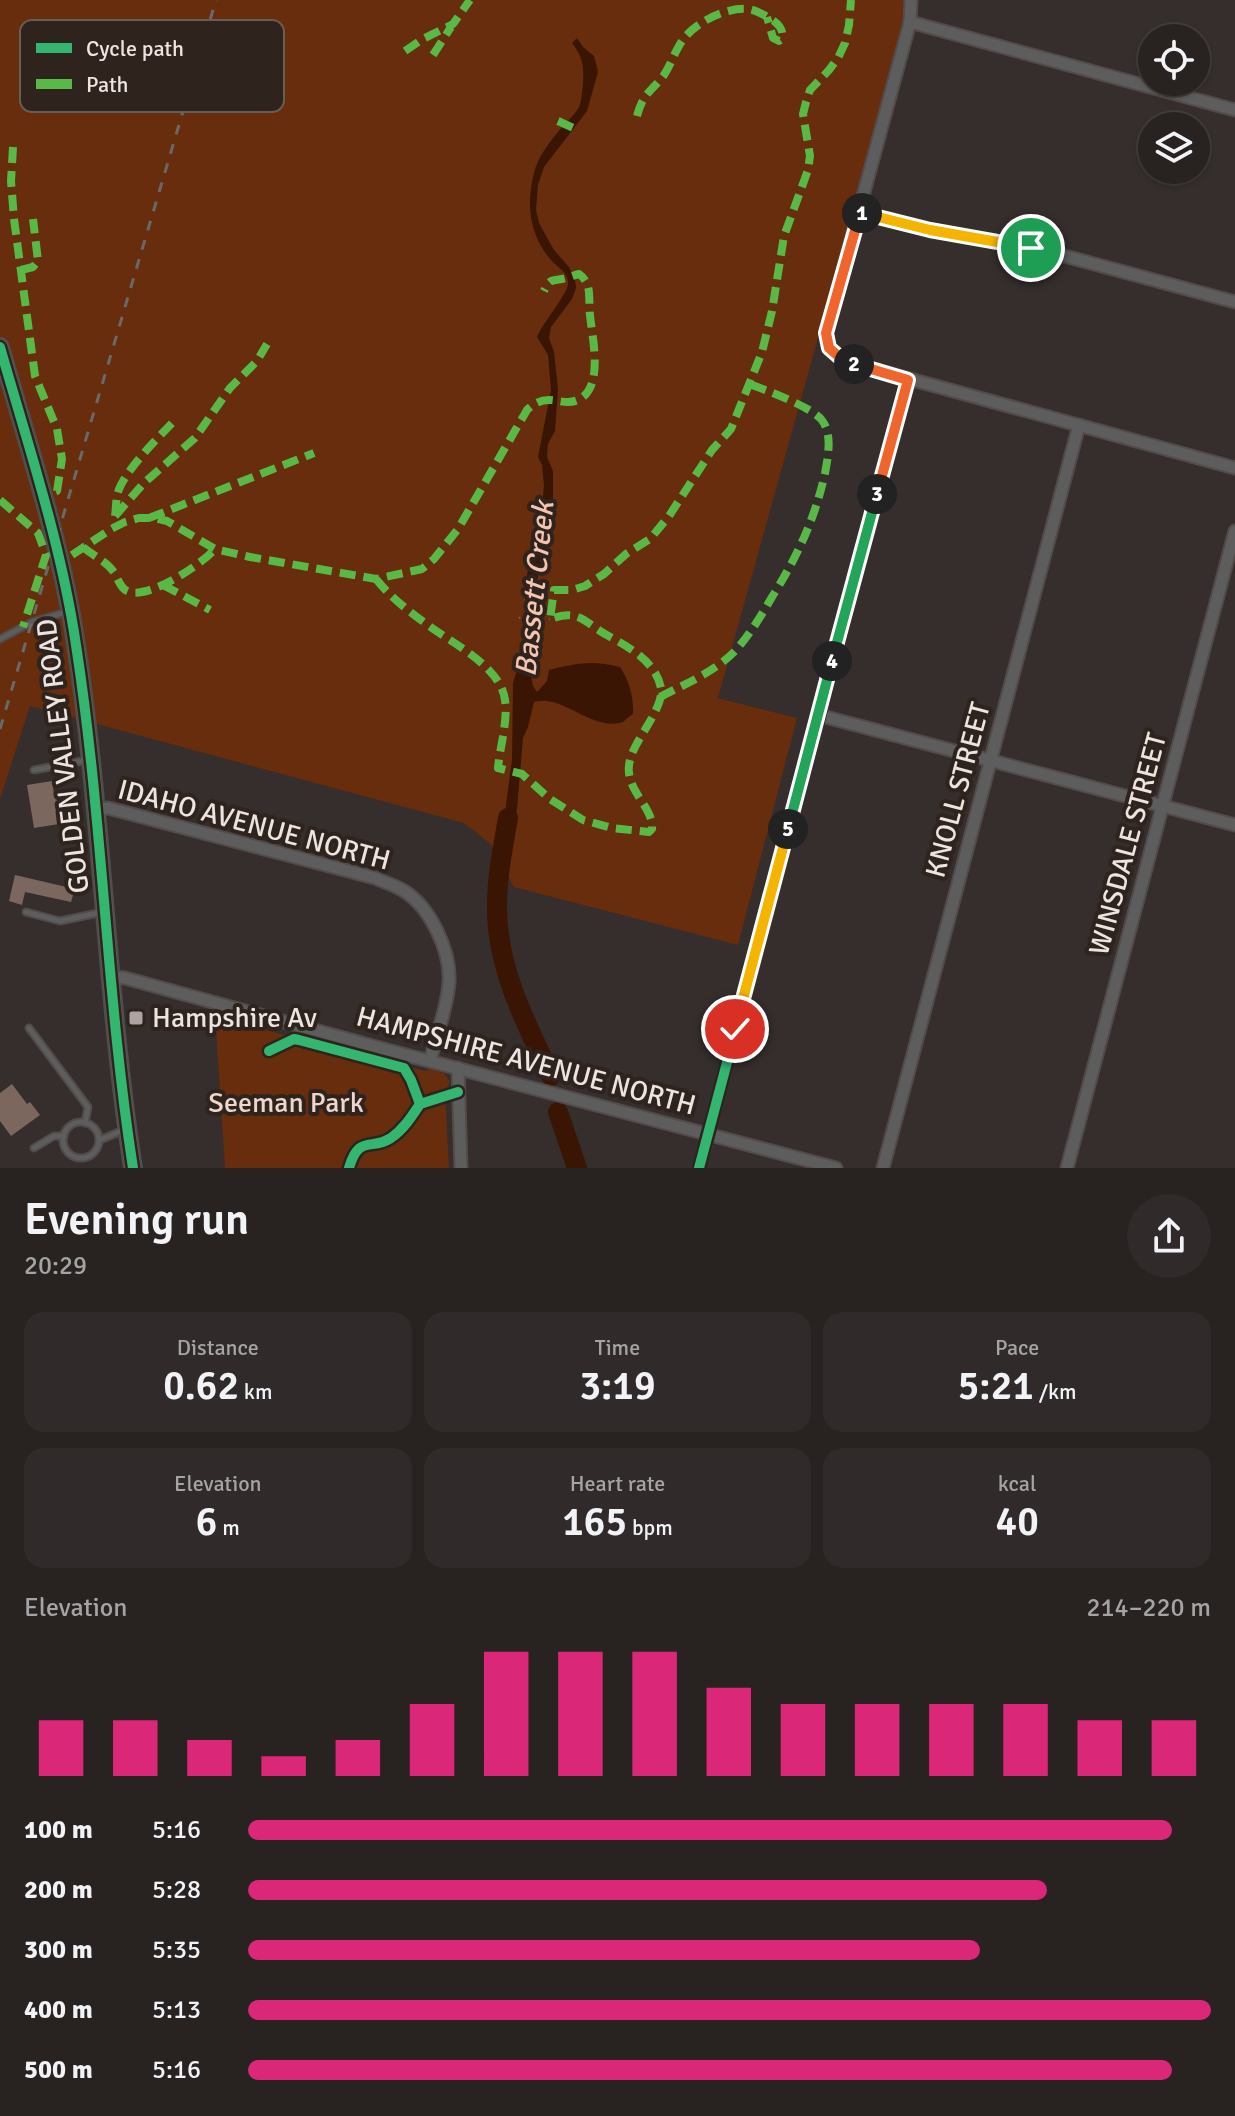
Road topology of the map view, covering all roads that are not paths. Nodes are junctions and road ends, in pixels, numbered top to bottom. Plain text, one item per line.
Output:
1 (911, 0) edge
2 (910, 22) junction
3 (1235, 110) edge
4 (860, 213) junction
5 (1235, 302) edge
6 (0, 347) edge
7 (908, 380) junction
8 (1079, 425) junction
9 (1235, 468) edge
10 (1235, 531) edge
11 (70, 610) junction
12 (0, 639) edge
13 (818, 715) junction
14 (90, 760) junction
15 (991, 760) junction
16 (34, 770) dead end
17 (1163, 806) junction
18 (97, 810) junction
19 (1235, 825) edge
20 (26, 912) dead end
21 (105, 912) junction
22 (112, 977) junction
23 (29, 1028) dead end
24 (430, 1061) junction
25 (458, 1068) junction
26 (85, 1123) junction
27 (127, 1129) junction
28 (708, 1134) junction
29 (64, 1136) junction
30 (100, 1140) junction
31 (34, 1148) dead end
32 (133, 1168) edge
33 (461, 1168) edge
34 (699, 1168) edge
35 (836, 1168) edge
36 (883, 1168) edge
37 (1067, 1168) edge

1 - 2 street
2 - 3 street
2 - 4 street
4 - 5 street
4 - 7 street
6 - 11 street, GOLDEN VALLEY ROAD
7 - 8 street
7 - 13 street
8 - 9 street
8 - 15 street, KNOLL STREET
10 - 17 street, WINSDALE STREET
11 - 12 lane
11 - 14 street, GOLDEN VALLEY ROAD
13 - 15 street
13 - 28 street
14 - 16 lane
14 - 18 street, GOLDEN VALLEY ROAD
15 - 17 street
15 - 36 street, KNOLL STREET
17 - 19 street
17 - 37 street, WINSDALE STREET
18 - 21 street, GOLDEN VALLEY ROAD
18 - 24 street, IDAHO AVENUE NORTH
20 - 21 lane
21 - 22 street, GOLDEN VALLEY ROAD
22 - 24 street, HAMPSHIRE AVENUE NORTH
22 - 27 street, GOLDEN VALLEY ROAD
23 - 26 lane
24 - 25 street, HAMPSHIRE AVENUE NORTH
25 - 28 street, HAMPSHIRE AVENUE NORTH
25 - 33 street
26 - 29 lane
26 - 30 lane
27 - 30 lane
27 - 32 street, GOLDEN VALLEY ROAD
28 - 34 street
28 - 35 street, HAMPSHIRE AVENUE NORTH
29 - 30 lane
29 - 31 lane

